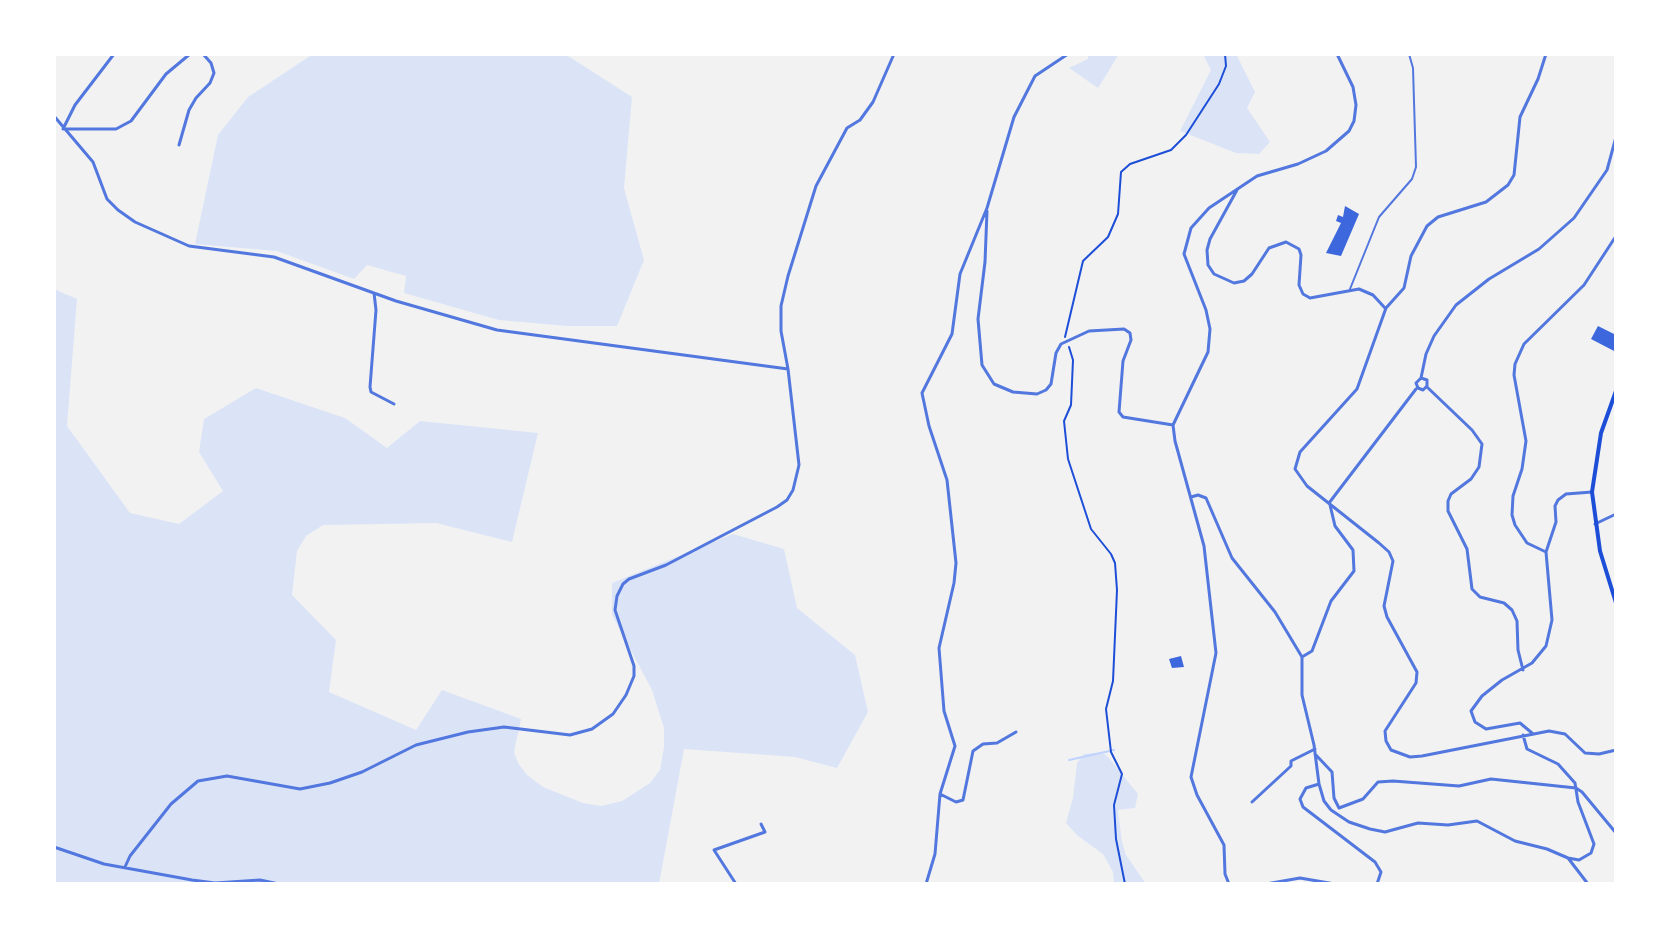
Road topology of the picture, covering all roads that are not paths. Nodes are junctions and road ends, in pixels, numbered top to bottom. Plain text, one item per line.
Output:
1 (114, 54) edge
2 (190, 54) edge
3 (203, 54) edge
4 (894, 54) edge
5 (1068, 54) edge
6 (1337, 54) edge
7 (1409, 54) edge
8 (1546, 54) edge
9 (54, 116) edge
10 (63, 129) junction
11 (1616, 137) edge
12 (179, 145) dead end
13 (1614, 153) edge
14 (1239, 187) junction
15 (987, 208) junction
16 (1616, 236) edge
17 (1350, 291) junction
18 (374, 293) junction
19 (1386, 308) junction
20 (788, 369) junction
21 (1421, 378) junction
22 (1427, 387) junction
23 (1418, 388) junction
24 (1616, 391) edge
25 (394, 404) dead end
26 (1173, 425) junction
27 (1592, 492) junction
28 (1191, 497) junction
29 (1329, 503) junction
30 (1616, 514) edge
31 (1595, 524) junction
32 (1546, 552) junction
33 (1614, 594) edge
34 (1616, 603) edge
35 (1302, 657) junction
36 (1523, 670) junction
37 (1016, 732) dead end
38 (1532, 733) junction
39 (1523, 735) junction
40 (1616, 750) edge
41 (1315, 752) junction
42 (1319, 784) junction
43 (1576, 788) junction
44 (940, 794) junction
45 (1252, 802) dead end
46 (761, 824) dead end
47 (1616, 833) edge
48 (54, 847) edge
49 (1568, 858) junction
50 (125, 867) junction
51 (279, 884) edge
52 (736, 884) edge
53 (926, 884) edge
54 (1229, 884) edge
55 (1266, 884) edge
56 (1335, 884) edge
57 (1377, 884) edge
58 (1588, 884) edge

1 - 10 street
2 - 10 street
3 - 12 street
4 - 20 street
5 - 15 street
6 - 14 street
7 - 17 lane
8 - 19 street
9 - 10 street
10 - 18 street
11 - 13 street
13 - 21 street
14 - 17 street
14 - 26 street
15 - 26 street
15 - 44 street
16 - 32 street
17 - 19 street
18 - 20 street
18 - 25 street
19 - 29 street
20 - 50 street
21 - 22 street
21 - 23 street
22 - 23 street
22 - 36 street
23 - 29 street
24 - 27 main road
26 - 28 street
27 - 31 main road
27 - 32 street
28 - 35 street
28 - 54 street
29 - 35 street
29 - 39 street
30 - 31 street
31 - 33 main road
32 - 36 street
33 - 34 main road
35 - 41 street
36 - 38 street
37 - 44 street
38 - 39 street
38 - 40 street
39 - 43 street
41 - 42 street
41 - 43 street
41 - 45 street
42 - 49 street
42 - 57 street
43 - 47 street
43 - 49 street
44 - 53 street
46 - 52 street
48 - 50 street
49 - 58 street
50 - 51 street
55 - 56 street

